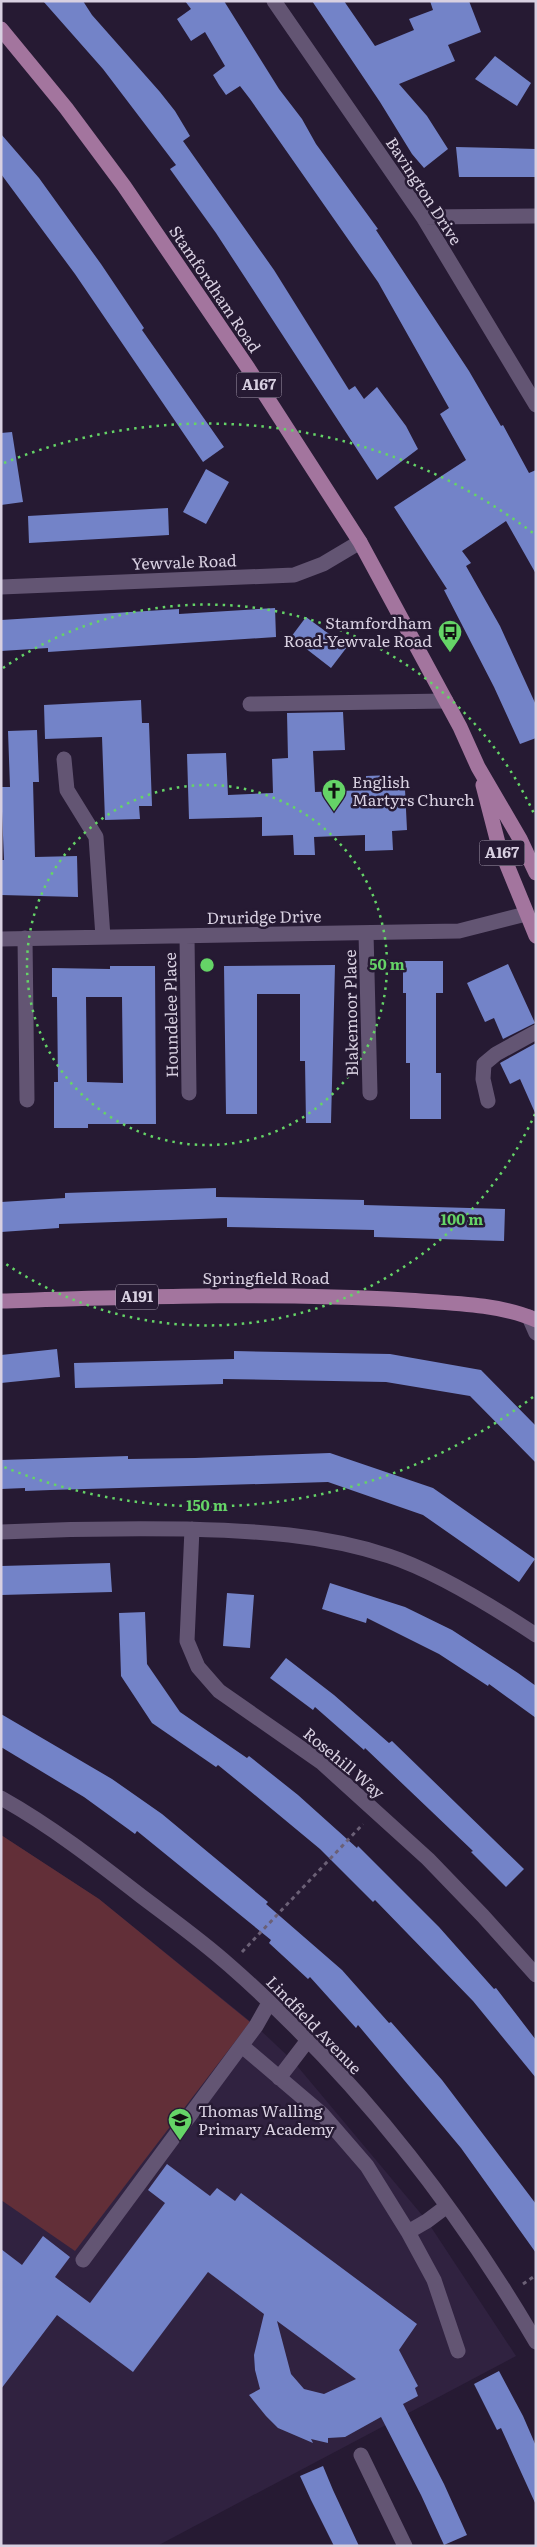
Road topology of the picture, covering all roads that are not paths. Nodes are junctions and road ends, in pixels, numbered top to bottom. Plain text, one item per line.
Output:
1 (274, 1) edge
2 (1, 29) edge
3 (423, 216) junction
4 (536, 216) edge
5 (536, 405) edge
6 (360, 542) junction
7 (1, 587) edge
8 (446, 700) junction
9 (250, 704) dead end
10 (64, 759) dead end
11 (478, 767) junction
12 (536, 874) edge
13 (526, 914) junction
14 (366, 933) junction
15 (188, 936) junction
16 (536, 936) edge
17 (103, 937) junction
18 (25, 938) junction
19 (1, 939) edge
20 (536, 1032) edge
21 (189, 1093) dead end
22 (370, 1093) dead end
23 (27, 1100) dead end
24 (488, 1101) dead end
25 (1, 1301) edge
26 (532, 1318) edge
27 (536, 1333) edge
28 (192, 1530) junction
29 (1, 1532) edge
30 (536, 1635) edge
31 (1, 1798) edge
32 (536, 1975) edge
33 (269, 2003) junction
34 (308, 2040) junction
35 (242, 2046) junction
36 (279, 2078) junction
37 (447, 2206) junction
38 (408, 2232) junction
39 (83, 2260) dead end
40 (536, 2342) edge
41 (458, 2351) dead end
42 (361, 2455) dead end
43 (405, 2546) edge

1 - 3 street, Bavington Drive
2 - 6 main road, Stamfordham Road / A167
3 - 4 street
3 - 5 street, Bavington Drive
6 - 7 street, Yewvale Road
6 - 8 main road, Stamfordham Road / A167
8 - 9 street
8 - 11 main road, Stamfordham Road / A167
10 - 17 street
11 - 12 main road, Stamfordham Road / A167
11 - 13 main road, Stamfordham Road / A167
13 - 14 street, Druridge Drive
13 - 16 main road, Stamfordham Road / A167
14 - 15 street, Druridge Drive
14 - 22 street, Blakemoor Place
15 - 17 street, Druridge Drive
15 - 21 street, Houndelee Place
17 - 18 street, Druridge Drive
18 - 19 street, Druridge Drive
18 - 23 street
20 - 24 street
25 - 26 main road, Springfield Road / A191
26 - 27 street, Springfield Road
28 - 29 street
28 - 30 street
28 - 32 street, Rosehill Way
31 - 33 street, Lindfield Avenue
33 - 34 street, Lindfield Avenue
33 - 35 street
34 - 36 street
34 - 37 street, Lindfield Avenue
35 - 36 street
35 - 39 street
36 - 38 street
37 - 38 street
37 - 40 street, Lindfield Avenue
38 - 41 street
42 - 43 street

